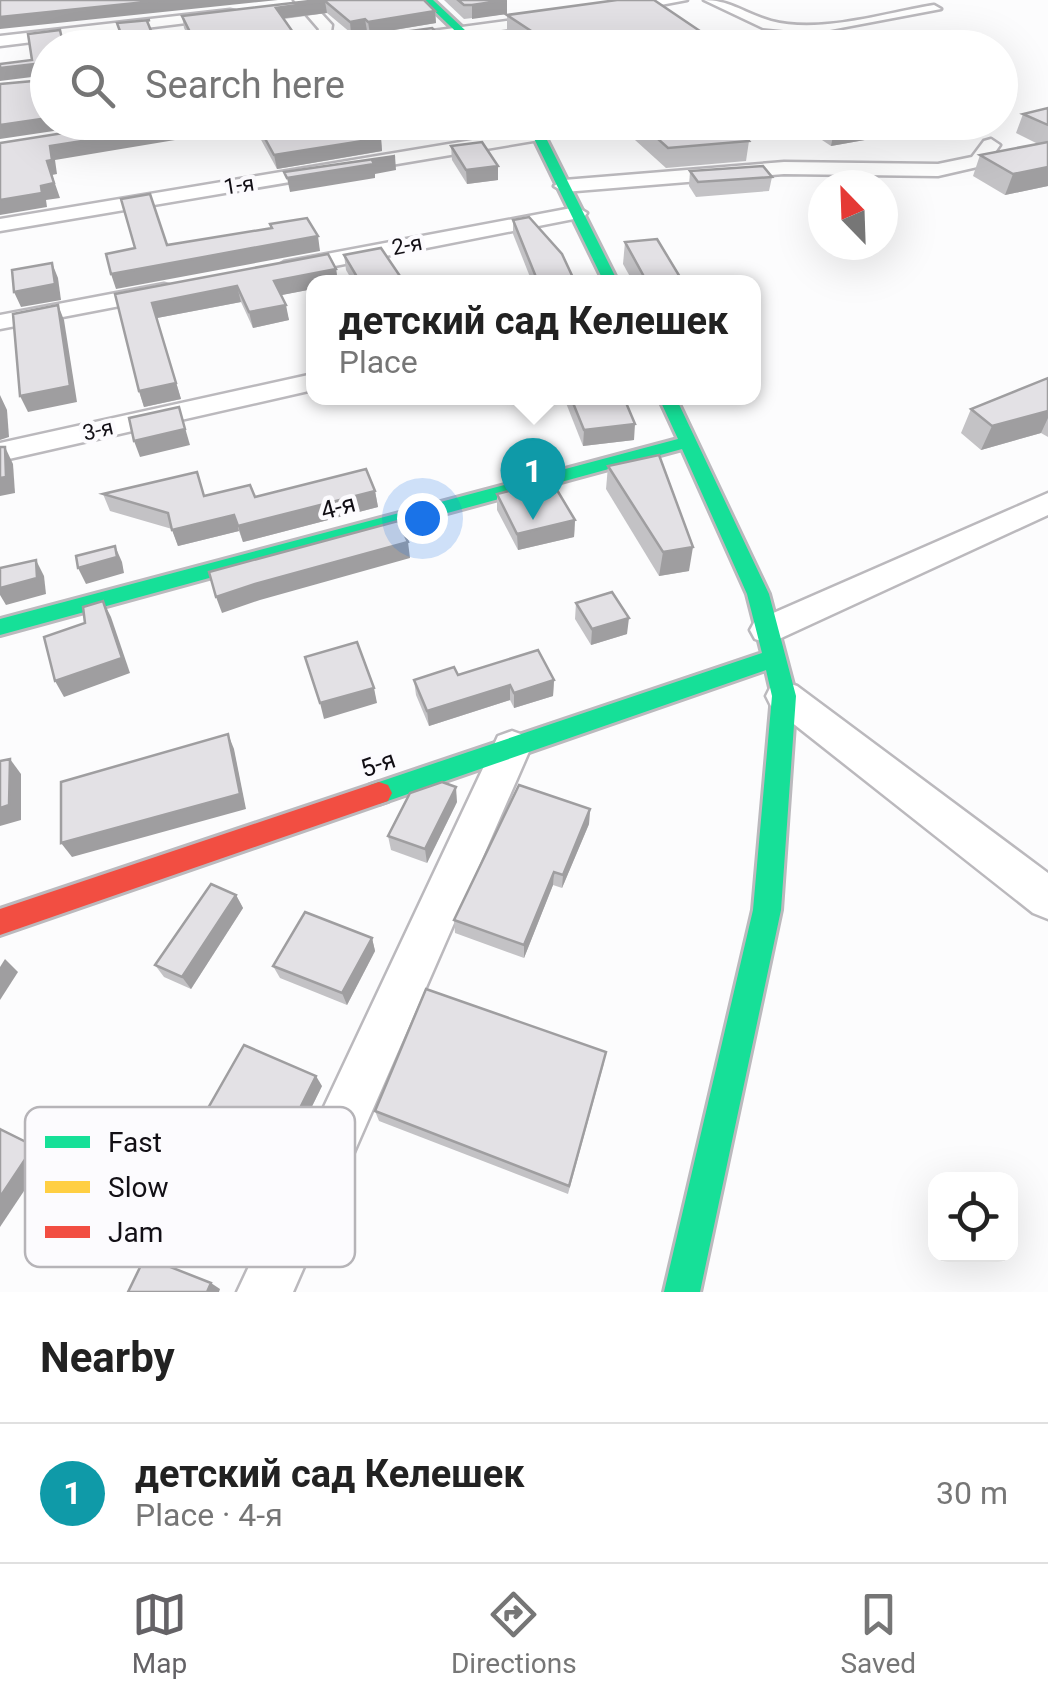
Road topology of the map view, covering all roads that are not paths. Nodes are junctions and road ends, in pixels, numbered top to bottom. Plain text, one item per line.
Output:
1 (428, 0) edge
2 (680, 0) edge
3 (711, 0) edge
4 (304, 4) edge
5 (934, 9) dead end
6 (248, 12) edge
7 (589, 13) edge
8 (571, 16) edge
9 (94, 30) edge
10 (326, 30) edge
11 (460, 30) edge
12 (513, 30) edge
13 (30, 37) edge
14 (0, 41) edge
15 (463, 140) edge
16 (541, 140) edge
17 (991, 145) dead end
18 (564, 186) junction
19 (578, 213) junction
20 (0, 225) edge
21 (270, 271) edge
22 (607, 275) edge
23 (192, 286) edge
24 (0, 322) edge
25 (306, 384) edge
26 (672, 405) edge
27 (690, 441) junction
28 (0, 452) edge
29 (1048, 502) edge
30 (0, 626) edge
31 (775, 662) junction
32 (512, 747) junction
33 (1048, 898) edge
34 (0, 922) edge
35 (349, 1107) edge
36 (276, 1267) edge
37 (265, 1292) edge
38 (682, 1292) edge

1 - 11 street
2 - 7 street
3 - 5 street
4 - 10 street
6 - 9 street
8 - 12 street
13 - 14 street
15 - 20 street, 1-я
16 - 18 street
17 - 18 street
18 - 19 street
19 - 21 street, 2-я
19 - 22 street
23 - 24 street
25 - 28 street, 3-я
26 - 27 street
27 - 30 street, 4-я
27 - 31 street
29 - 31 street
31 - 32 street, 5-я
31 - 33 street
31 - 38 street
32 - 34 street, 5-я
32 - 35 street
36 - 37 street

